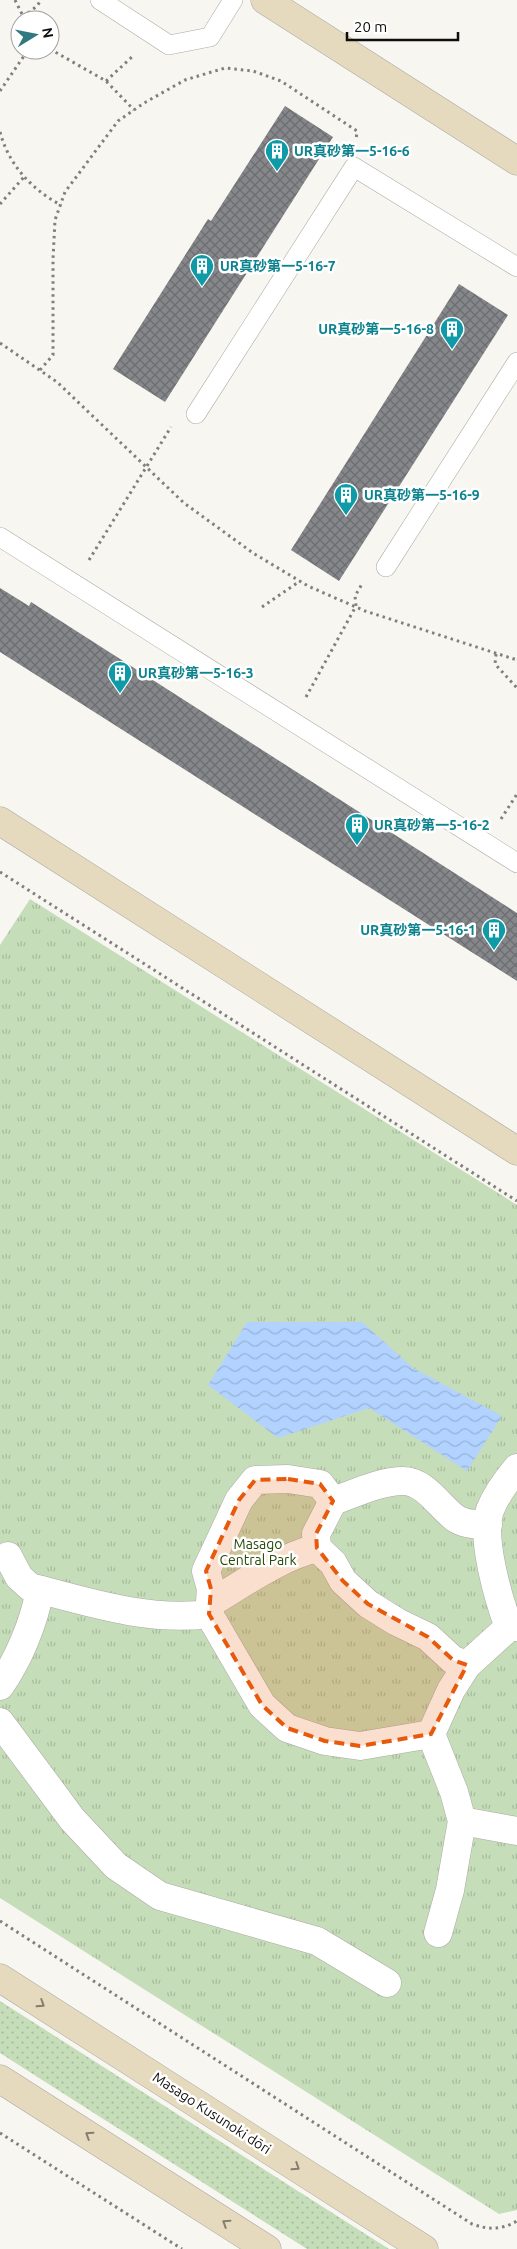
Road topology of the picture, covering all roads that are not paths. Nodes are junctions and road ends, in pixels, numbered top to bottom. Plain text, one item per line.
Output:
1 (100, 0) edge
2 (233, 0) edge
3 (265, 0) edge
4 (517, 161) edge
5 (517, 267) edge
6 (517, 362) edge
7 (196, 414) road end
8 (0, 537) edge
9 (386, 566) road end
10 (0, 821) edge
11 (517, 864) edge
12 (517, 1151) edge
13 (517, 1468) edge
14 (332, 1501) junction
15 (488, 1525) junction
16 (317, 1548) junction
17 (8, 1556) dead end
18 (40, 1590) junction
19 (210, 1608) junction
20 (513, 1627) edge
21 (467, 1665) junction
22 (0, 1686) edge
23 (0, 1722) edge
24 (431, 1734) junction
25 (462, 1820) junction
26 (517, 1831) edge
27 (438, 1933) dead end
28 (0, 1978) edge
29 (387, 1983) dead end
30 (0, 2079) edge
31 (267, 2249) edge
32 (424, 2249) edge

1 - 2 lane
3 - 4 street
5 - 7 lane
6 - 9 lane
8 - 11 lane
10 - 12 street
13 - 15 street
14 - 15 street
14 - 16 street
14 - 19 street
15 - 20 street
16 - 19 street
16 - 21 street
17 - 18 street
18 - 19 street
18 - 22 street
19 - 24 street
20 - 21 street
21 - 24 street
23 - 29 street
24 - 25 street
25 - 26 street
25 - 27 street
28 -> 32 street, Masago Kusunoki dōri
31 -> 30 street

